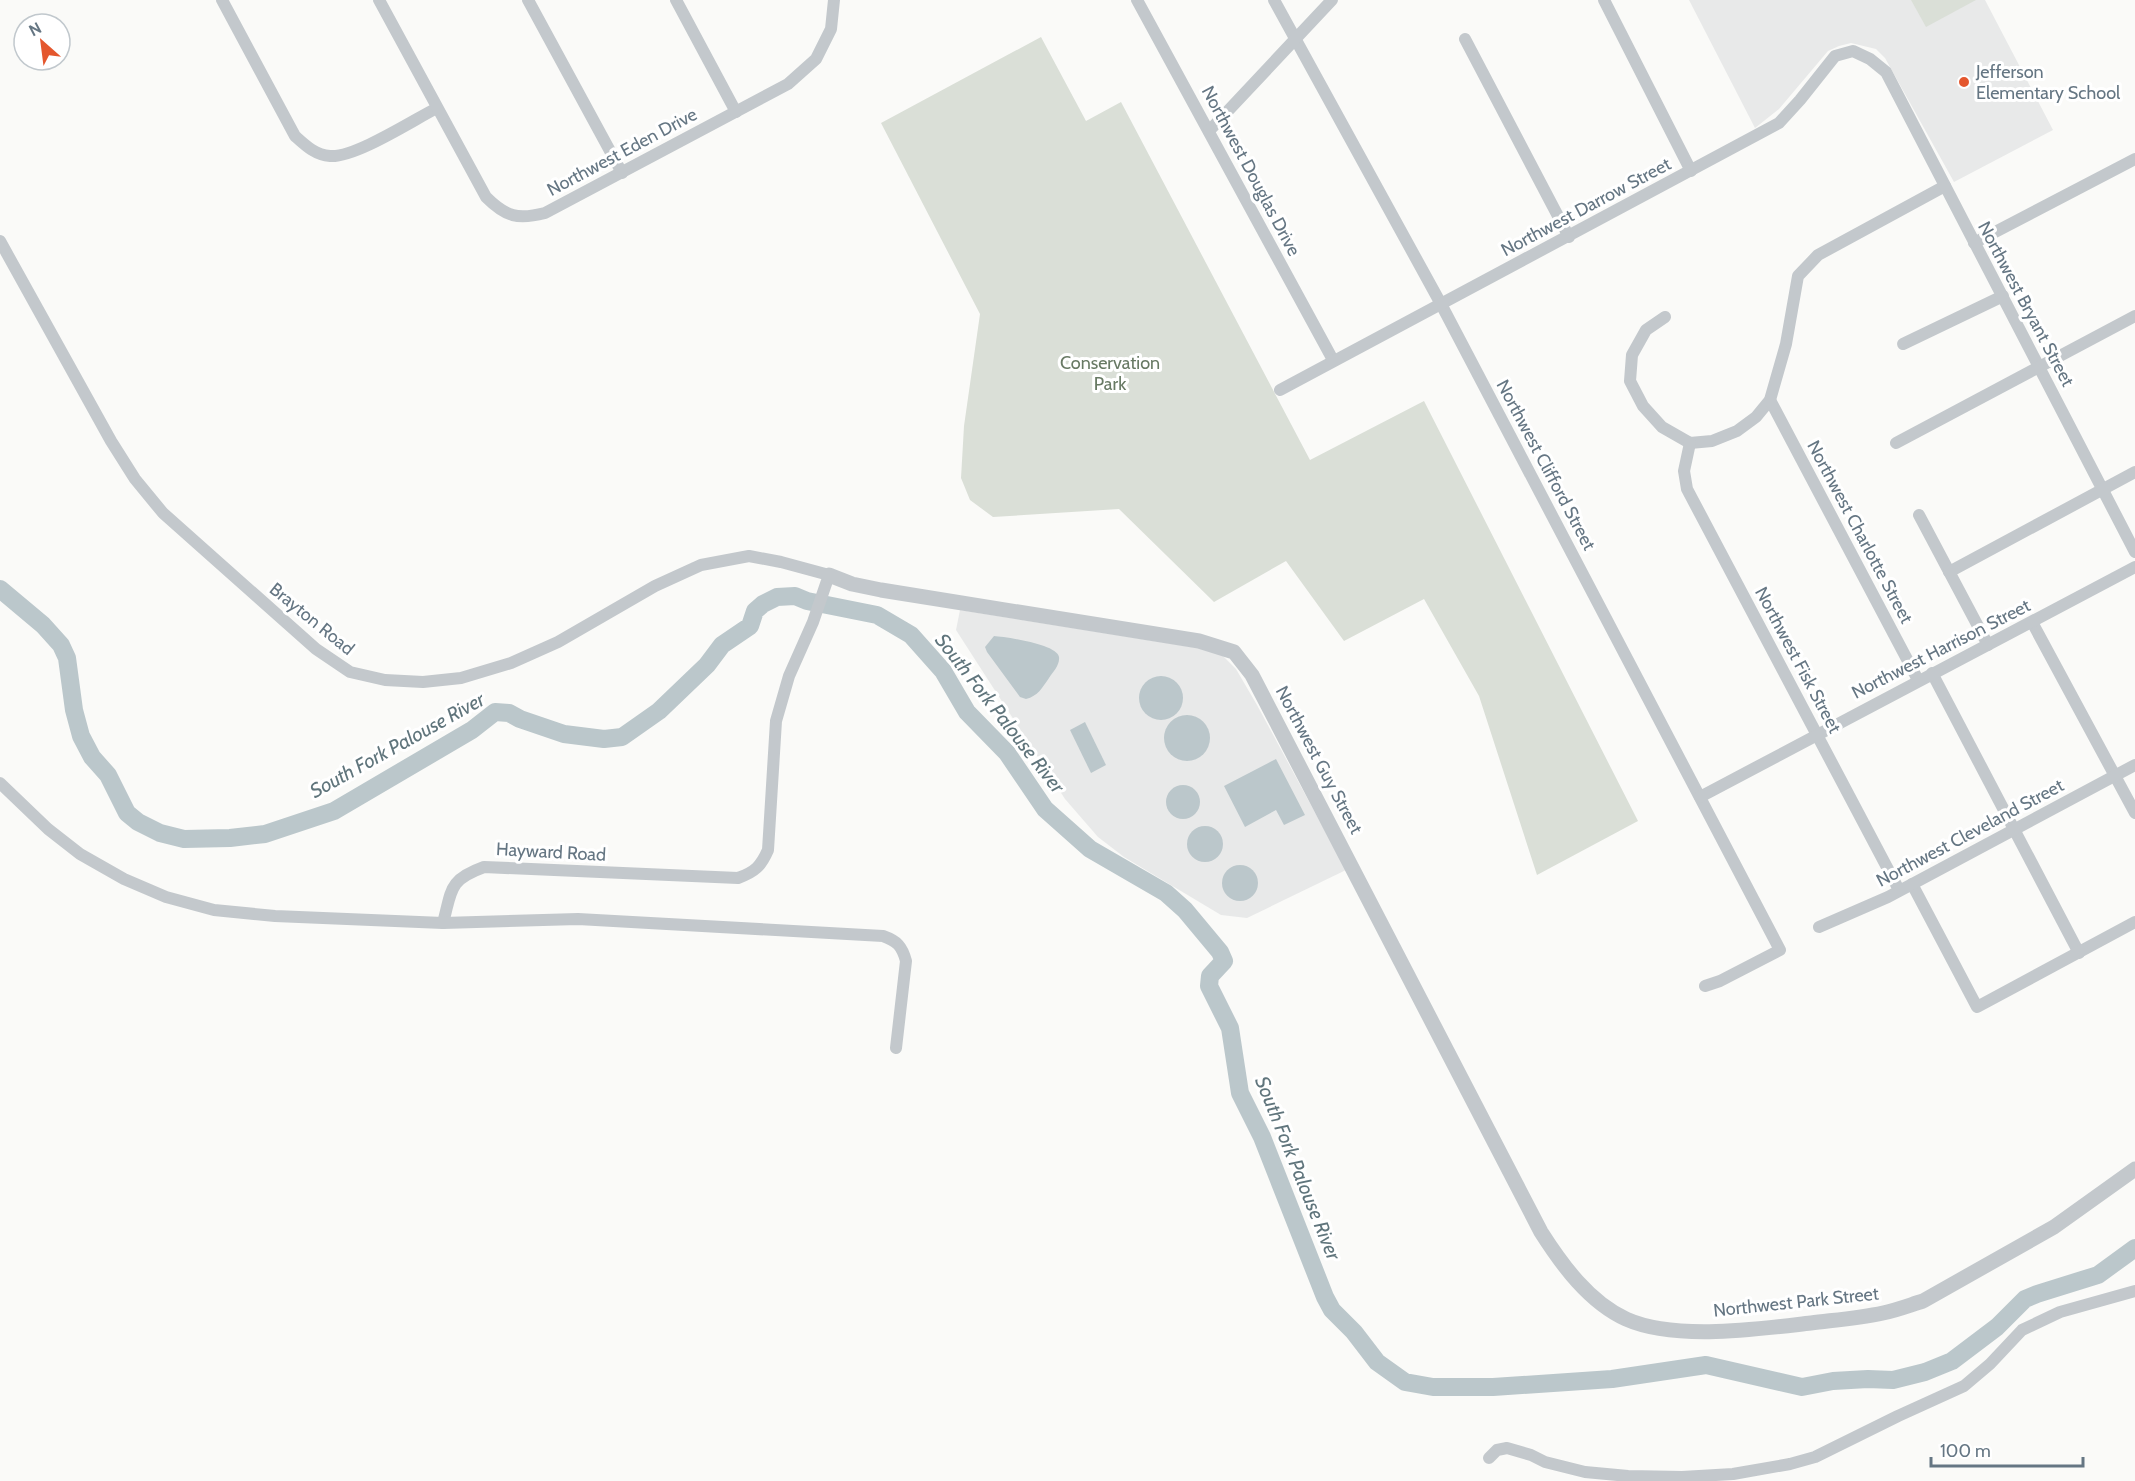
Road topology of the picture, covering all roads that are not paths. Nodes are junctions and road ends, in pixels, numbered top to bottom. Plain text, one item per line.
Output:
1 (222, 0) edge
2 (379, 0) edge
3 (528, 0) edge
4 (676, 0) edge
5 (834, 0) edge
6 (1137, 0) edge
7 (1274, 0) edge
8 (1332, 0) edge
9 (1604, 0) edge
10 (1295, 39) junction
11 (1465, 39) dead end
12 (1887, 72) joint
13 (437, 108) junction
14 (736, 112) junction
15 (1209, 131) junction
16 (2135, 159) edge
17 (1691, 171) junction
18 (622, 173) junction
19 (1945, 186) junction
20 (1569, 237) junction
21 (0, 241) edge
22 (1974, 243) junction
23 (2003, 296) junction
24 (1441, 304) junction
25 (2135, 316) edge
26 (1665, 317) dead end
27 (1903, 344) dead end
28 (1333, 360) junction
29 (2039, 366) junction
30 (1280, 390) dead end
31 (1770, 400) junction
32 (1690, 443) junction
33 (1896, 443) dead end
34 (2135, 472) edge
35 (2102, 489) junction
36 (1919, 515) dead end
37 (2135, 552) edge
38 (2135, 567) edge
39 (1949, 572) junction
40 (827, 581) junction
41 (2032, 622) junction
42 (1988, 645) junction
43 (1932, 673) junction
44 (1918, 680) junction
45 (1816, 734) junction
46 (2135, 765) edge
47 (2115, 775) junction
48 (0, 783) edge
49 (1700, 797) junction
50 (2135, 813) edge
51 (2014, 830) junction
52 (1912, 884) junction
53 (1899, 890) junction
54 (2135, 922) edge
55 (443, 923) junction
56 (1820, 927) dead end
57 (2079, 952) junction
58 (1705, 986) dead end
59 (896, 1048) dead end
60 (2135, 1169) edge
61 (1556, 1256) joint
62 (2135, 1291) edge
63 (1489, 1458) dead end

1 - 13 street
2 - 13 street
3 - 18 street
4 - 14 street
5 - 14 street, Northwest Eden Drive
6 - 15 street, Northwest Douglas Drive
7 - 10 street, Northwest Clifford Street
8 - 10 street
9 - 17 street
10 - 15 street
10 - 24 street, Northwest Clifford Street
11 - 20 street
12 - 17 street, Northwest Darrow Street
12 - 19 street, Northwest Bryant Street
13 - 18 street, Northwest Eden Drive
14 - 18 street, Northwest Eden Drive
15 - 28 street, Northwest Douglas Drive
16 - 22 street
17 - 20 street, Northwest Darrow Street
19 - 22 street, Northwest Bryant Street
19 - 31 street
20 - 24 street, Northwest Darrow Street
21 - 40 street, Brayton Road
22 - 23 street, Northwest Bryant Street
23 - 27 street
23 - 29 street, Northwest Bryant Street
24 - 28 street, Northwest Darrow Street
24 - 49 street, Northwest Clifford Street
25 - 29 street
26 - 32 street
28 - 30 street, Northwest Darrow Street
29 - 33 street
29 - 35 street, Northwest Bryant Street
31 - 32 street
31 - 44 street, Northwest Charlotte Street
32 - 45 street, Northwest Fisk Street
34 - 35 street
35 - 37 street, Northwest Bryant Street
35 - 39 street
36 - 39 street
38 - 41 street, Northwest Harrison Street
39 - 42 street
40 - 55 street, Hayward Road
40 - 61 street, Northwest Guy Street
41 - 42 street, Northwest Harrison Street
41 - 47 street
42 - 43 street, Northwest Harrison Street
43 - 44 street, Northwest Harrison Street
43 - 51 street
44 - 45 street, Northwest Harrison Street
45 - 49 street, Northwest Harrison Street
45 - 53 street, Northwest Fisk Street
46 - 47 street, Northwest Cleveland Street
47 - 50 street
47 - 51 street, Northwest Cleveland Street
48 - 55 street
49 - 58 street, Northwest Clifford Street
51 - 52 street, Northwest Cleveland Street
51 - 57 street
52 - 53 street, Northwest Cleveland Street
52 - 57 street
53 - 56 street, Northwest Cleveland Street
54 - 57 street
55 - 59 street
60 - 61 street, Northwest Park Street
62 - 63 street

